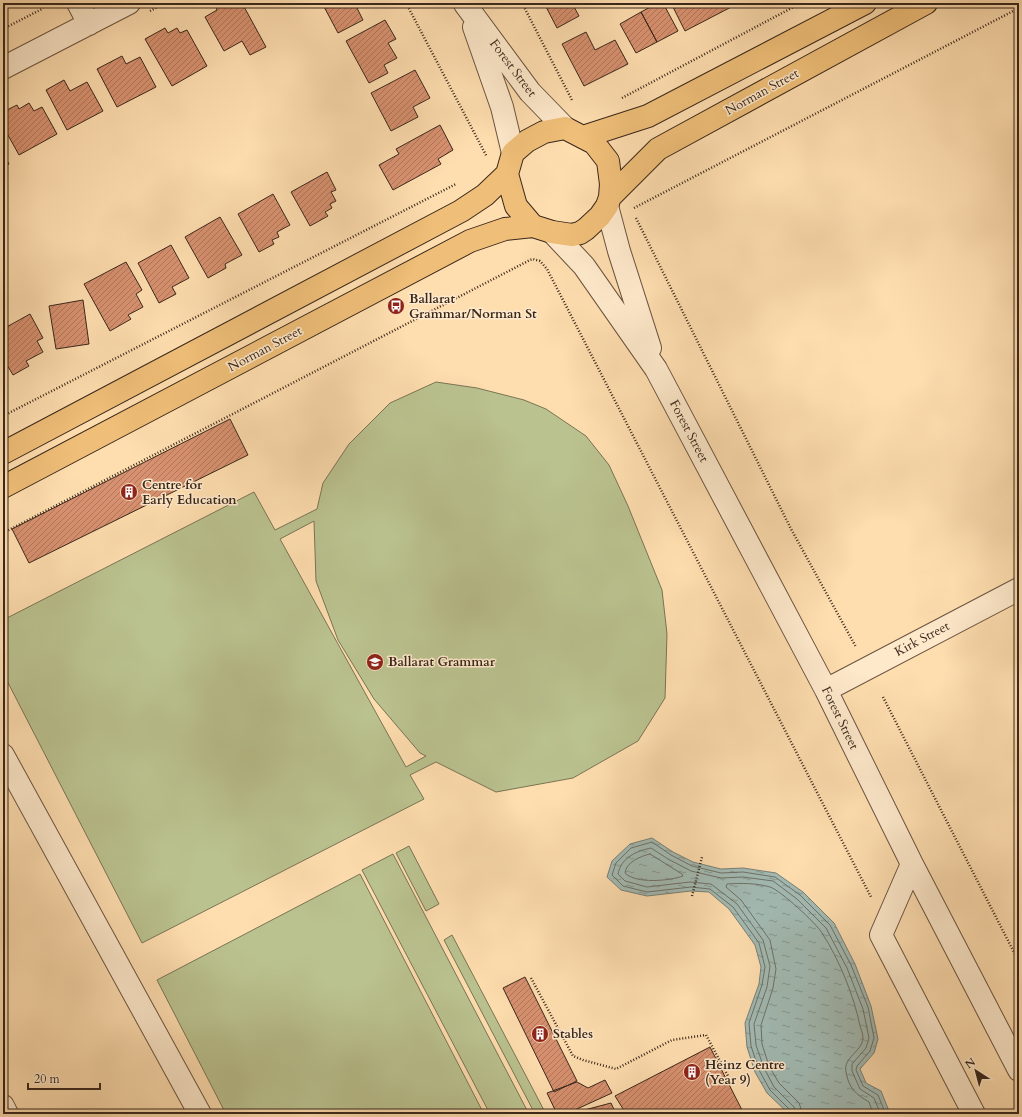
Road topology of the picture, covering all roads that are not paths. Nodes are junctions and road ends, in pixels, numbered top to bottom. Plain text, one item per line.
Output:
1 (78, 3) edge
2 (128, 3) edge
3 (465, 3) edge
4 (865, 3) edge
5 (926, 3) edge
6 (89, 24) junction
7 (3, 68) edge
8 (574, 133) junction
9 (513, 153) junction
10 (507, 174) junction
11 (608, 202) junction
12 (543, 229) junction
13 (656, 368) junction
14 (3, 453) edge
15 (3, 487) edge
16 (1019, 589) edge
17 (826, 690) junction
18 (3, 755) edge
19 (912, 864) junction
20 (1019, 1070) edge
21 (3, 1106) edge
22 (8, 1114) edge
23 (200, 1114) edge
24 (974, 1114) edge

1 - 6 street
2 - 6 street
3 - 8 street, Forest Street
3 - 9 street, Forest Street
4 - 8 main road
5 - 11 main road, Norman Street
6 - 7 street
8 - 9 main road
8 - 11 main road
9 - 10 main road
10 - 12 main road
10 - 14 main road
11 - 12 main road
11 - 13 street, Forest Street
12 - 13 street, Forest Street
12 - 15 main road, Norman Street
13 - 17 street, Forest Street
16 - 17 street, Kirk Street
17 - 19 street, Forest Street
18 - 23 street
19 - 20 street, Forest Street
19 - 24 street
21 - 22 street

